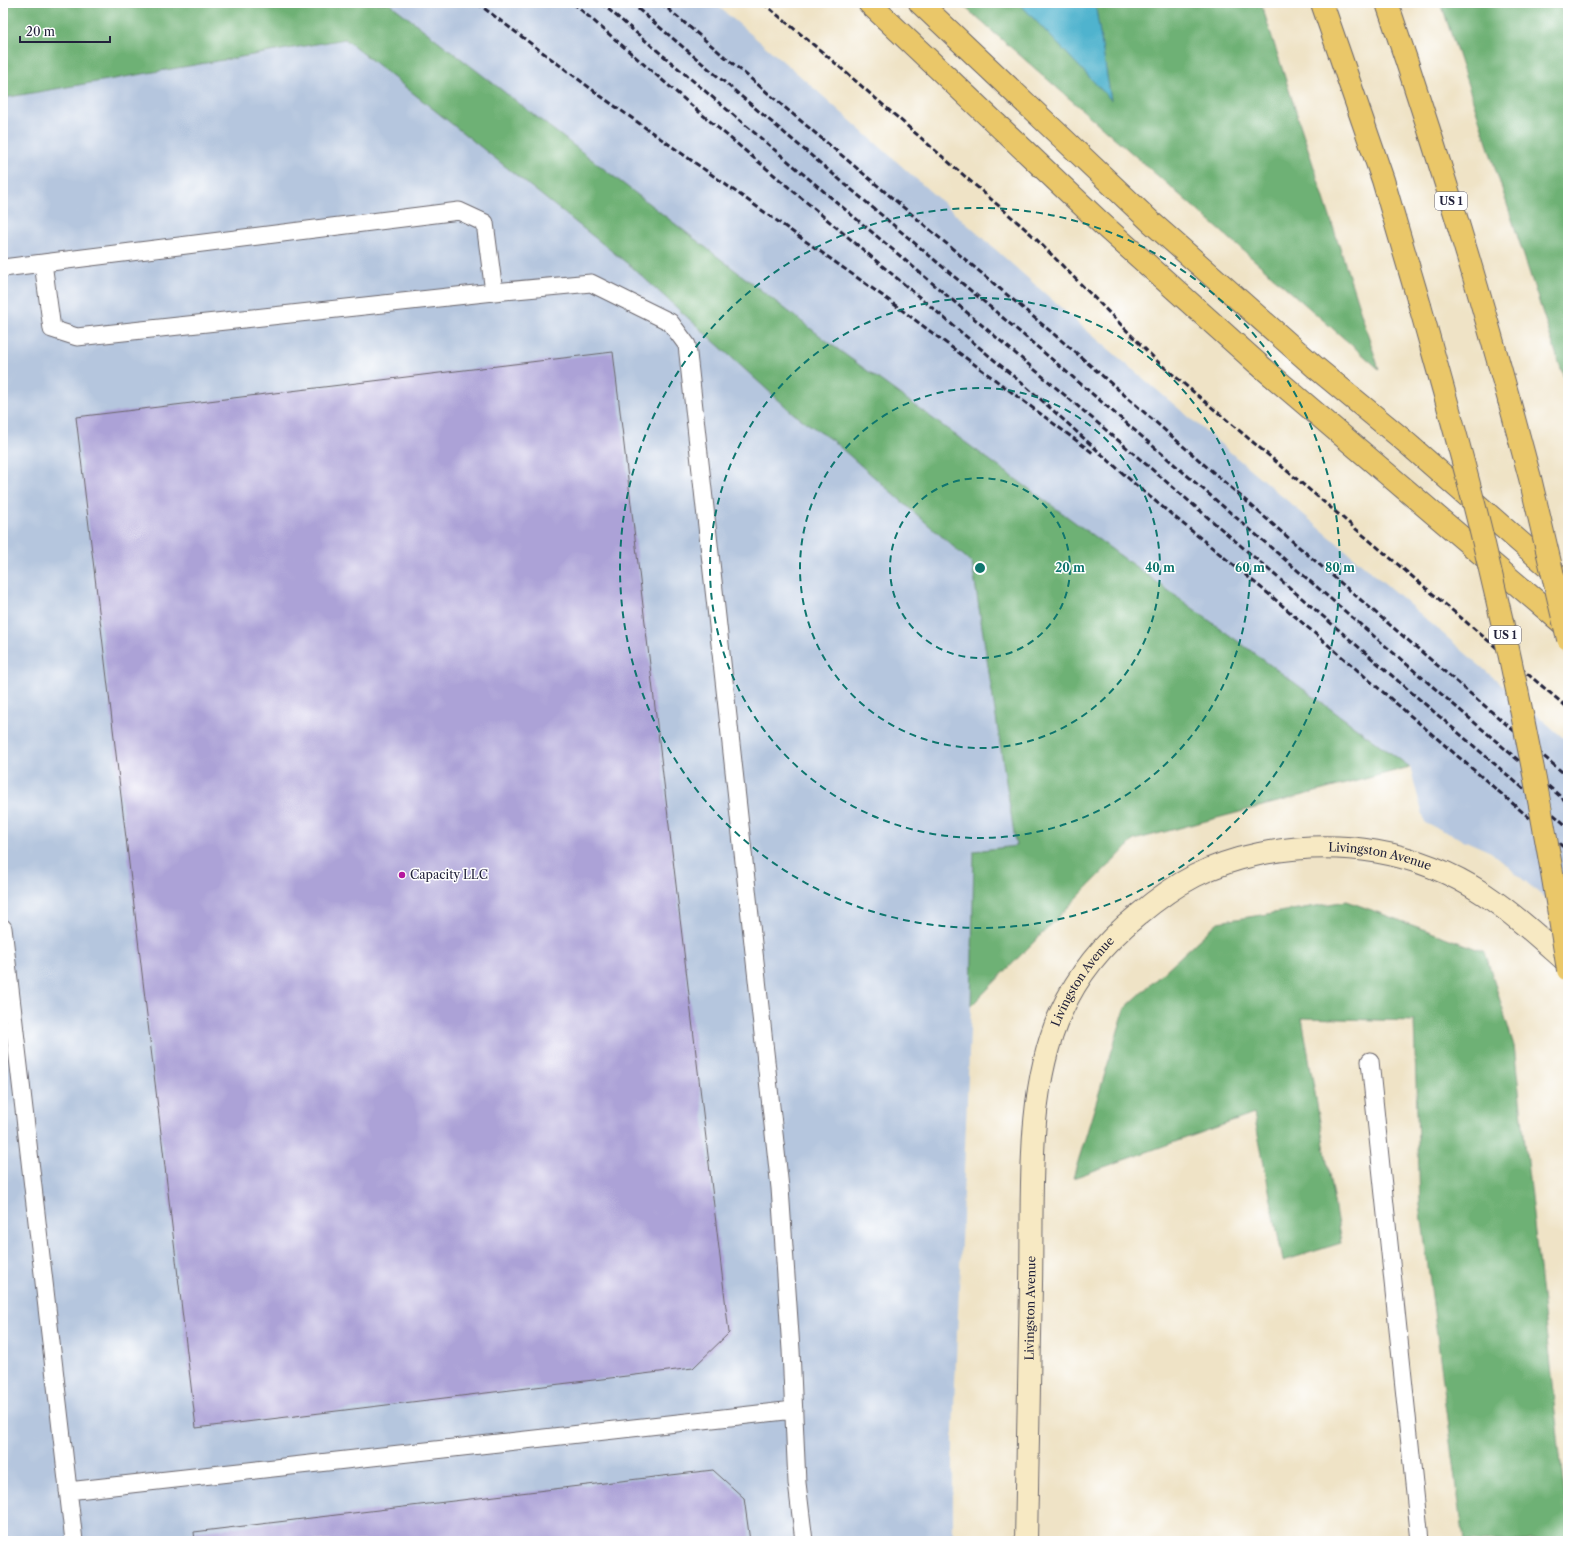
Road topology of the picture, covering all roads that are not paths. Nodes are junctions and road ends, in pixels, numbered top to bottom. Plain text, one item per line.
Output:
1 (869, 3) edge
2 (920, 3) edge
3 (1322, 3) edge
4 (1387, 3) edge
5 (43, 263) junction
6 (3, 268) edge
7 (494, 292) junction
8 (1568, 584) edge
9 (1568, 628) edge
10 (1568, 639) edge
11 (3, 928) edge
12 (1568, 963) edge
13 (1568, 970) edge
14 (1370, 1061) dead end
15 (794, 1410) junction
16 (68, 1491) junction
17 (74, 1541) edge
18 (804, 1541) edge
19 (1026, 1541) edge
20 (1420, 1541) edge

1 - 9 highway
2 - 8 highway
3 - 13 highway, US 1, bridge
4 - 10 highway, US 1, bridge
5 - 6 lane
5 - 7 lane
5 - 7 lane
7 - 15 lane
11 - 16 lane
12 - 19 main road, Livingston Avenue
14 - 20 lane
15 - 16 lane
15 - 18 lane
16 - 17 lane

